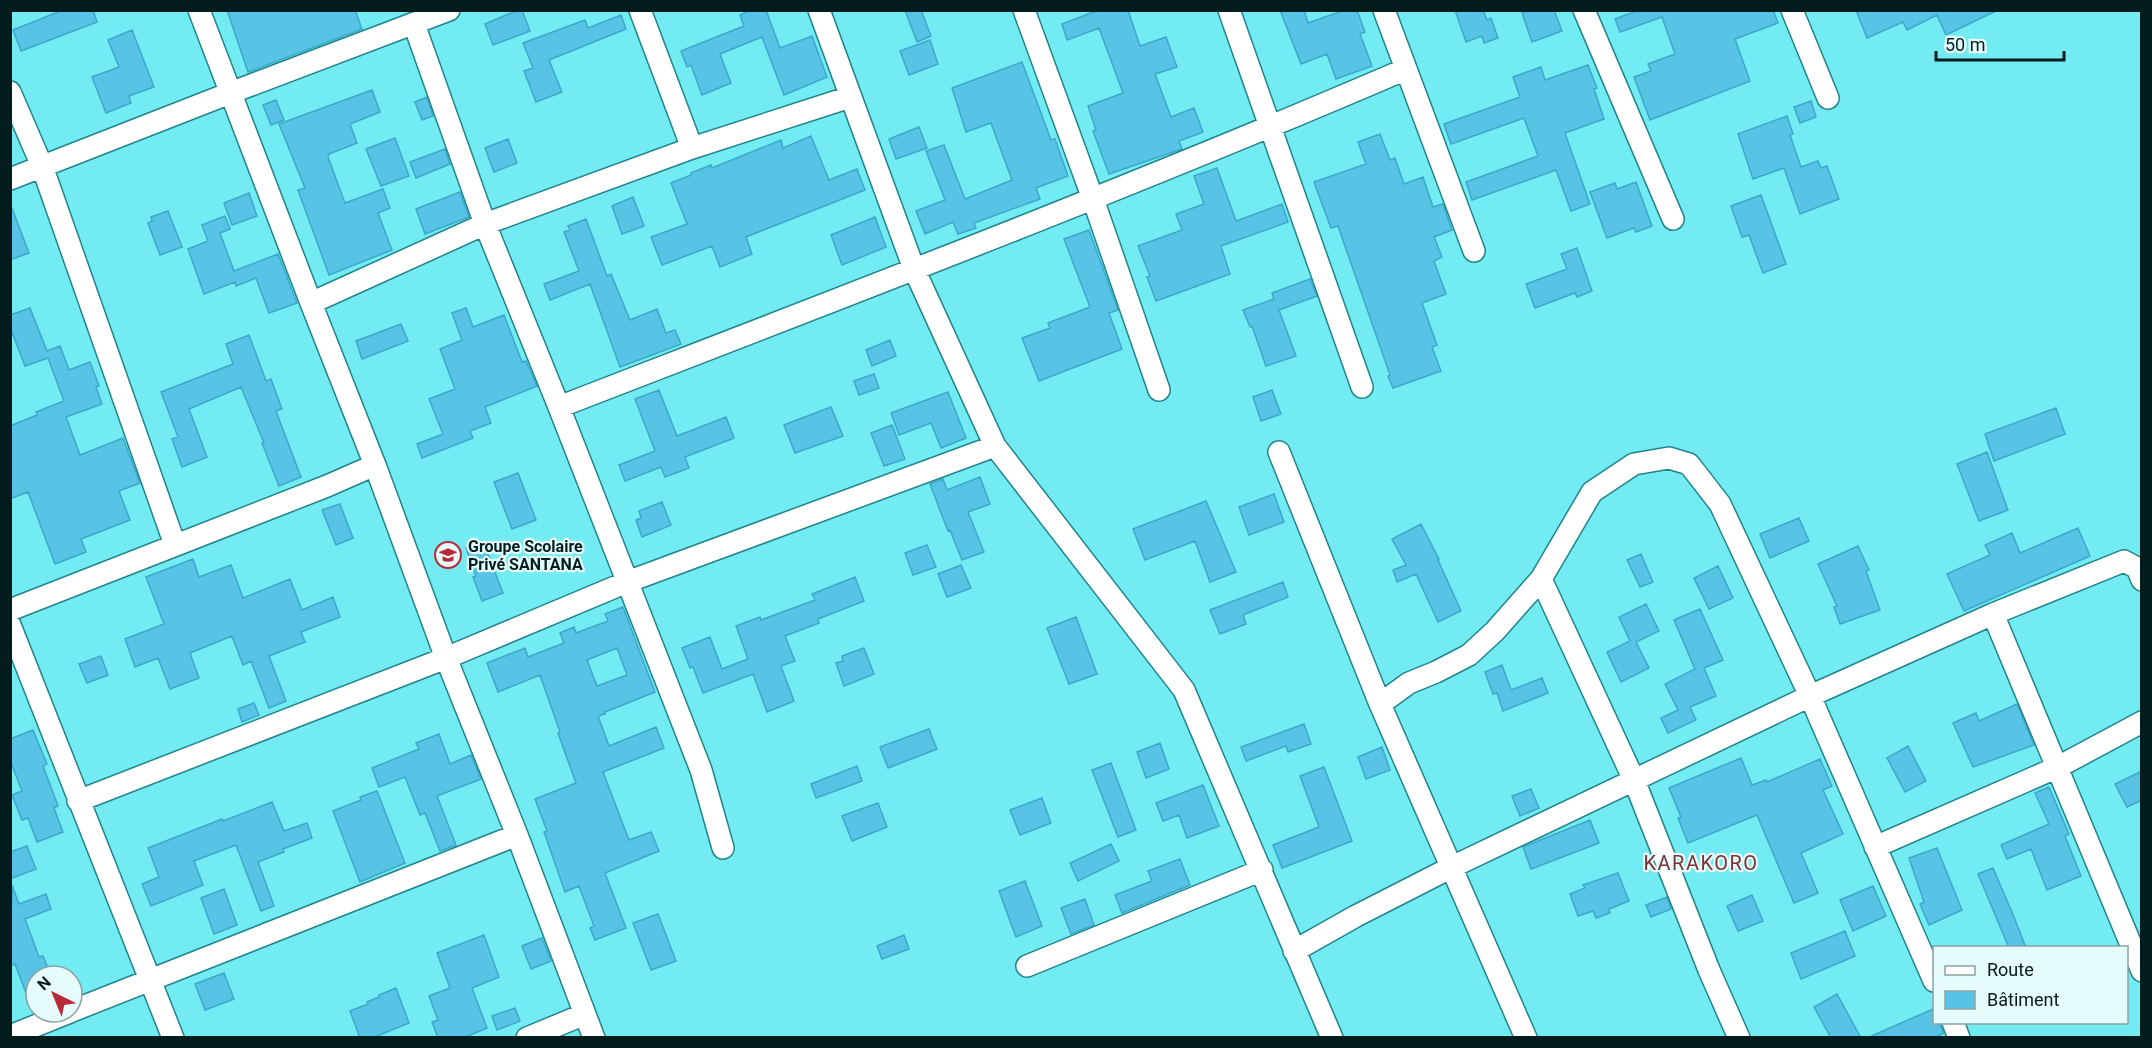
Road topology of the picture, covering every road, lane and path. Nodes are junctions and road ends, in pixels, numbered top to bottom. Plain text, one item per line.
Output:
1 (199, 10) edge
2 (449, 10) edge
3 (640, 10) edge
4 (819, 10) edge
5 (1024, 10) edge
6 (1229, 10) edge
7 (1384, 10) edge
8 (1584, 10) edge
9 (1792, 10) edge
10 (414, 24) junction
11 (1406, 69) junction
12 (10, 92) edge
13 (230, 93) junction
14 (850, 97) junction
15 (1828, 98) dead end
16 (1270, 127) junction
17 (692, 148) junction
18 (42, 166) junction
19 (10, 179) edge
20 (1093, 199) junction
21 (1673, 219) dead end
22 (485, 224) junction
23 (1474, 252) dead end
24 (914, 270) junction
25 (311, 303) junction
26 (1362, 387) dead end
27 (1159, 390) dead end
28 (559, 407) junction
29 (995, 446) junction
30 (1279, 452) dead end
31 (375, 465) junction
32 (175, 545) junction
33 (1540, 579) junction
34 (2142, 580) edge
35 (627, 582) junction
36 (10, 610) edge
37 (1993, 614) junction
38 (10, 626) edge
39 (446, 658) junction
40 (1810, 696) junction
41 (1380, 704) junction
42 (2142, 722) edge
43 (2058, 767) junction
44 (1634, 780) junction
45 (78, 801) junction
46 (517, 835) junction
47 (1875, 847) junction
48 (723, 848) dead end
49 (1452, 867) junction
50 (1262, 870) junction
51 (1294, 951) junction
52 (1027, 966) dead end
53 (2142, 971) edge
54 (1933, 977) edge
55 (151, 979) junction
56 (84, 1007) edge
57 (585, 1014) junction
58 (40, 1024) edge
59 (1953, 1024) edge
60 (10, 1036) edge
61 (173, 1038) edge
62 (527, 1038) edge
63 (594, 1038) edge
64 (1332, 1038) edge
65 (1526, 1038) edge
66 (1739, 1038) edge
67 (1959, 1038) edge

1 - 13 street
2 - 10 street
3 - 17 street
4 - 14 street
5 - 20 street
6 - 16 street
7 - 11 street
8 - 21 street
9 - 15 street
10 - 13 street
10 - 22 street
11 - 16 street
11 - 23 street
12 - 18 street
13 - 18 street
13 - 25 street
14 - 17 street
14 - 24 street
16 - 20 street
16 - 26 street
17 - 22 street
18 - 19 street
18 - 32 street
20 - 24 street
20 - 27 street
22 - 25 street
22 - 28 street
24 - 28 street
24 - 29 street
25 - 31 street
28 - 35 street
29 - 35 street
29 - 50 street
30 - 41 street
31 - 32 street
31 - 39 street
32 - 36 street
33 - 40 street
33 - 41 street
33 - 44 street
34 - 37 street
35 - 39 street
35 - 48 street
37 - 40 street
37 - 43 street
38 - 45 street
39 - 45 street
39 - 46 street
40 - 44 street
40 - 47 street
41 - 49 street
42 - 43 street
43 - 47 street
43 - 53 street
44 - 49 street
44 - 66 street
45 - 55 street
46 - 55 street
46 - 57 street
47 - 54 street
49 - 51 street
49 - 65 street
50 - 51 street
50 - 52 street
51 - 64 street
55 - 56 street
55 - 61 street
57 - 62 street
57 - 63 street
58 - 60 street
59 - 67 street

